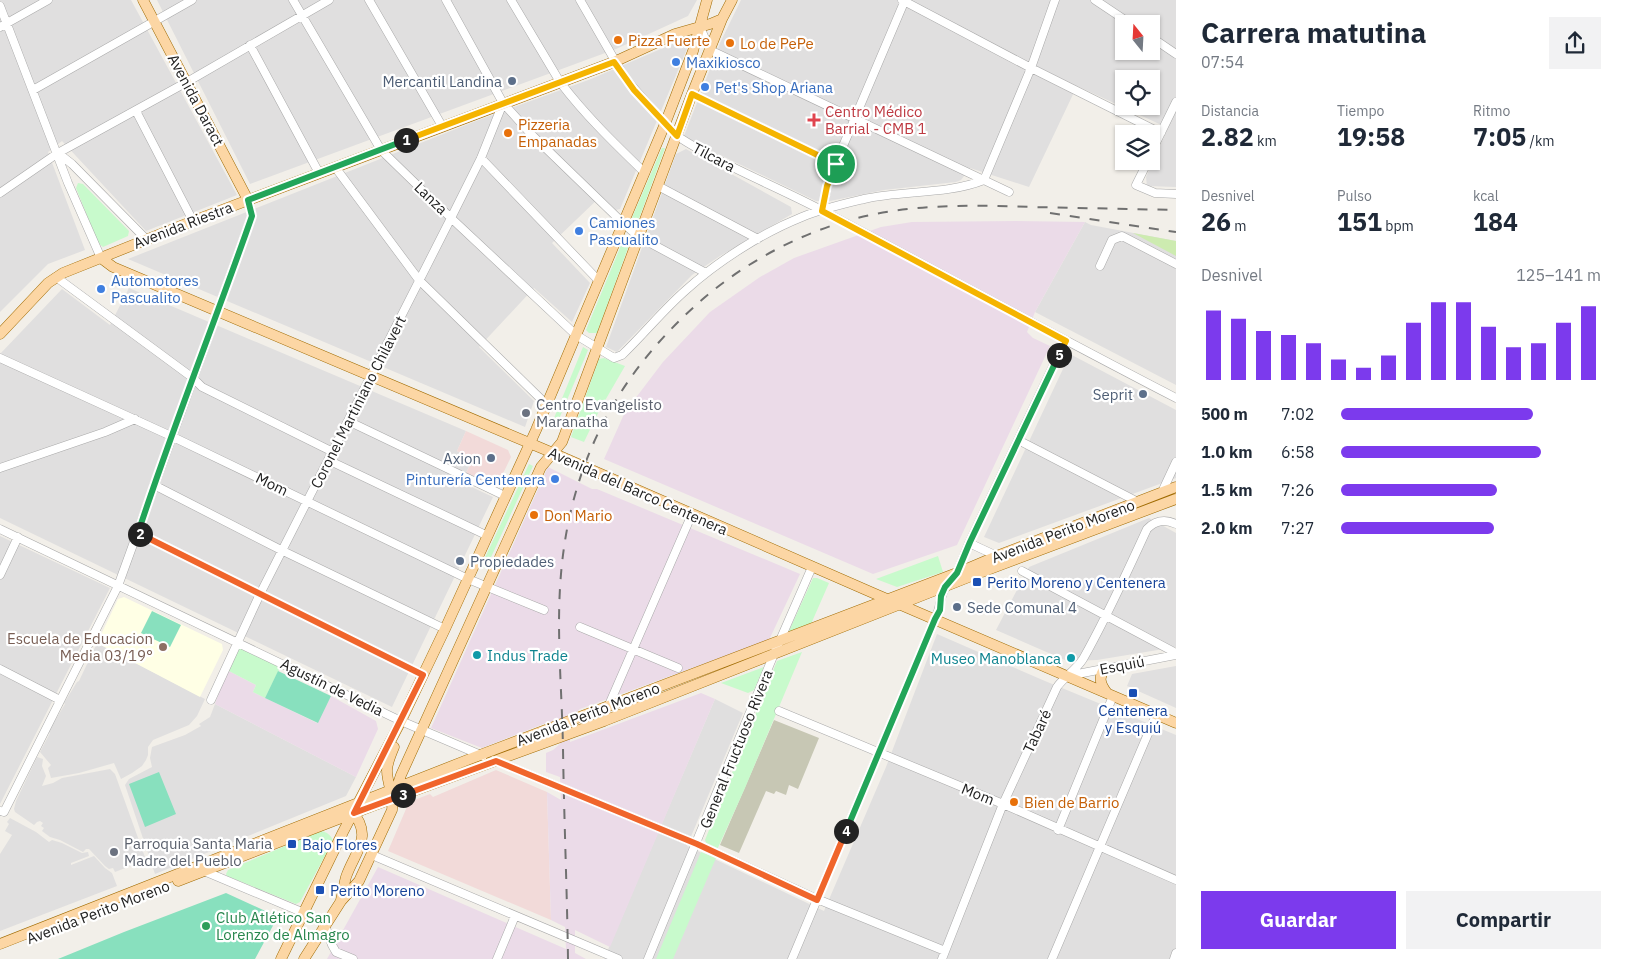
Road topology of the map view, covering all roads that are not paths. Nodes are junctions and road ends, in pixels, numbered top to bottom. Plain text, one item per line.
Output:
1 (48, 0) edge
2 (143, 0) edge
3 (192, 0) edge
4 (293, 0) edge
5 (329, 0) edge
6 (369, 0) edge
7 (446, 0) edge
8 (511, 0) edge
9 (580, 0) edge
10 (707, 0) edge
11 (732, 0) edge
12 (904, 0) edge
13 (1055, 0) edge
14 (1095, 0) edge
15 (0, 6) edge
16 (1118, 15) edge
17 (302, 16) junction
18 (722, 19) junction
19 (155, 22) junction
20 (3, 25) edge
21 (700, 27) junction
22 (1160, 43) edge
23 (250, 45) junction
24 (710, 50) junction
25 (1176, 54) edge
26 (614, 62) junction
27 (1030, 68) junction
28 (187, 82) junction
29 (560, 82) junction
30 (33, 90) junction
31 (692, 94) junction
32 (1176, 102) edge
33 (503, 103) junction
34 (136, 111) junction
35 (855, 118) junction
36 (665, 124) junction
37 (442, 126) junction
38 (1161, 133) joint
39 (677, 136) junction
40 (381, 150) junction
41 (58, 153) junction
42 (481, 158) junction
43 (836, 164) junction
44 (335, 167) junction
45 (1144, 170) edge
46 (319, 173) junction
47 (645, 173) junction
48 (984, 180) junction
49 (658, 186) junction
50 (0, 192) edge
51 (1010, 192) dead end
52 (1176, 194) edge
53 (248, 200) junction
54 (822, 211) junction
55 (451, 218) junction
56 (193, 221) junction
57 (623, 223) junction
58 (639, 237) junction
59 (146, 239) junction
60 (758, 239) junction
61 (101, 258) junction
62 (1176, 264) edge
63 (1100, 266) dead end
64 (706, 273) junction
65 (56, 277) junction
66 (419, 280) junction
67 (599, 281) junction
68 (218, 312) junction
69 (0, 334) edge
70 (576, 335) junction
71 (1066, 341) junction
72 (598, 349) junction
73 (2, 359) edge
74 (0, 368) edge
75 (371, 377) junction
76 (193, 378) junction
77 (1176, 398) edge
78 (546, 404) junction
79 (134, 419) junction
80 (348, 421) junction
81 (171, 436) junction
82 (1018, 440) junction
83 (530, 443) junction
84 (333, 452) junction
85 (553, 453) junction
86 (328, 460) junction
87 (1176, 462) edge
88 (0, 468) edge
89 (154, 485) junction
90 (1176, 487) edge
91 (1162, 492) junction
92 (505, 496) junction
93 (1176, 499) edge
94 (307, 502) junction
95 (1138, 502) junction
96 (692, 514) junction
97 (1176, 524) edge
98 (0, 529) edge
99 (138, 533) junction
100 (488, 536) junction
101 (18, 537) junction
102 (970, 542) junction
103 (283, 550) junction
104 (997, 556) junction
105 (812, 567) junction
106 (1022, 571) dead end
107 (957, 573) junction
108 (0, 575) edge
109 (468, 579) junction
110 (118, 586) junction
111 (486, 587) junction
112 (945, 587) junction
113 (260, 594) junction
114 (888, 600) junction
115 (900, 605) junction
116 (544, 610) dead end
117 (1106, 615) junction
118 (935, 619) junction
119 (580, 627) dead end
120 (445, 629) junction
121 (780, 640) junction
122 (239, 642) junction
123 (633, 649) junction
124 (774, 654) junction
125 (1176, 654) edge
126 (678, 668) dead end
127 (1105, 668) junction
128 (0, 669) edge
129 (423, 675) junction
130 (1067, 676) junction
131 (1110, 695) junction
132 (60, 700) junction
133 (211, 700) dead end
134 (608, 708) junction
135 (779, 711) dead end
136 (1156, 714) junction
137 (400, 723) junction
138 (1176, 723) edge
139 (421, 729) junction
140 (878, 753) junction
141 (480, 755) junction
142 (496, 761) junction
143 (393, 793) junction
144 (359, 802) junction
145 (1003, 804) junction
146 (351, 810) junction
147 (2, 812) edge
148 (1058, 830) junction
149 (697, 844) junction
150 (1100, 848) junction
151 (372, 854) junction
152 (204, 871) junction
153 (1176, 880) edge
154 (341, 900) junction
155 (817, 900) junction
156 (304, 913) junction
157 (515, 916) junction
158 (325, 925) junction
159 (0, 944) edge
160 (0, 950) edge
161 (1176, 954) edge
162 (944, 955) edge
163 (280, 959) edge
164 (304, 959) edge
165 (353, 959) edge
166 (497, 959) edge
167 (618, 959) edge
168 (648, 959) edge
169 (792, 959) edge
170 (1052, 959) edge
171 (1174, 959) edge

1 - 20 street
2 - 19 main road, Avenida Daract
3 - 19 street
4 - 17 street, Lanza
5 - 17 street
6 - 37 street
7 - 33 street
8 - 29 street
9 - 26 street, Tilcara
10 - 21 main road
11 - 18 main road
12 - 27 street
12 - 35 street
13 - 27 street
14 - 16 street
15 - 20 street
17 - 23 street
17 - 40 street, Lanza
18 - 21 main road, Avenida Riestra
18 - 24 main road
19 - 28 main road, Avenida Daract
19 - 30 street
20 - 30 street
21 - 24 street
21 - 26 main road, Avenida Riestra
21 - 36 main road
22 - 25 street
23 - 28 street
23 - 46 street
24 - 31 main road
24 - 35 street
26 - 29 main road, Avenida Riestra
26 - 36 street, Tilcara
27 - 38 street
27 - 48 street
28 - 34 street
28 - 53 main road, Avenida Daract
29 - 33 main road, Avenida Riestra
29 - 47 street
30 - 41 street
31 - 39 main road
31 - 43 street
32 - 38 street
33 - 37 main road, Avenida Riestra
33 - 42 street, Coronel Martiniano Chilavert
33 - 57 street
34 - 41 street
34 - 56 street
35 - 43 street
35 - 48 street
36 - 39 main road, Tilcara
36 - 47 main road
37 - 40 main road, Avenida Riestra
39 - 49 main road
39 - 54 street, Tilcara
40 - 44 main road, Avenida Riestra
40 - 55 street, Lanza
41 - 50 street
41 - 59 street
41 - 61 street
42 - 55 street, Coronel Martiniano Chilavert
42 - 67 street
43 - 54 street
44 - 46 main road, Avenida Riestra
44 - 66 street
45 - 52 street
46 - 53 main road, Avenida Riestra
47 - 57 main road
48 - 51 street
48 - 54 street
49 - 58 main road
49 - 60 street
53 - 56 main road, Avenida Riestra
53 - 68 street
54 - 60 street
54 - 71 street, Tilcara
55 - 66 street, Coronel Martiniano Chilavert
55 - 70 street, Lanza
56 - 59 main road, Avenida Riestra
57 - 58 street
57 - 67 main road
58 - 64 street
58 - 72 main road
59 - 61 main road, Avenida Riestra
60 - 64 street
61 - 65 main road, Avenida Riestra
61 - 68 main road, Avenida del Barco Centenera
62 - 63 street
64 - 72 street, Lanza
65 - 69 main road, Avenida Riestra
65 - 76 street
66 - 75 street, Coronel Martiniano Chilavert
66 - 78 street
67 - 70 main road
68 - 75 main road, Avenida del Barco Centenera
68 - 76 street
70 - 72 street, Lanza
70 - 78 main road
71 - 77 street, Tilcara
71 - 82 street
72 - 85 main road
73 - 74 street
73 - 79 street, Mom
75 - 80 street, Coronel Martiniano Chilavert
75 - 83 main road, Avenida del Barco Centenera
76 - 81 street
76 - 84 street
78 - 83 main road
79 - 81 street, Mom
79 - 88 street
80 - 84 street, Coronel Martiniano Chilavert
80 - 92 street
81 - 89 street
81 - 94 street, Mom
82 - 95 street
82 - 102 street
83 - 85 main road, Avenida del Barco Centenera
83 - 92 main road
84 - 86 street, Coronel Martiniano Chilavert
85 - 96 main road, Avenida del Barco Centenera
85 - 111 main road
86 - 94 street, Coronel Martiniano Chilavert
86 - 100 street
87 - 91 street
89 - 99 street
89 - 103 street
90 - 91 main road, Avenida Perito Moreno
91 - 95 main road, Avenida Perito Moreno
92 - 100 main road
93 - 112 main road, Avenida Perito Moreno
94 - 103 street, Coronel Martiniano Chilavert
94 - 109 street, Mom
95 - 104 main road, Avenida Perito Moreno
96 - 105 main road, Avenida del Barco Centenera
96 - 123 street
97 - 117 street, Tabaré
98 - 101 street, Agustín de Vedia
99 - 110 street
99 - 113 street
100 - 109 main road
101 - 108 street
101 - 110 street, Agustín de Vedia
102 - 104 street
102 - 107 street
103 - 113 street, Coronel Martiniano Chilavert
103 - 120 street
104 - 107 main road, Avenida Perito Moreno
105 - 114 main road, Avenida del Barco Centenera
105 - 121 street, General Fructuoso Rivera
106 - 117 street
107 - 112 street
107 - 114 main road, Avenida Perito Moreno
109 - 111 street, Mom
109 - 120 main road
110 - 122 street, Agustín de Vedia
110 - 132 street
111 - 116 street, Mom
111 - 139 main road
112 - 115 main road, Avenida Perito Moreno
112 - 118 street
113 - 122 street, Coronel Martiniano Chilavert
113 - 129 street
114 - 115 main road, Avenida del Barco Centenera
114 - 121 main road, Avenida Perito Moreno
115 - 118 main road, Avenida del Barco Centenera
115 - 124 main road, Avenida Perito Moreno
117 - 125 street
117 - 130 street, Tabaré
118 - 130 main road, Avenida del Barco Centenera
118 - 140 street
119 - 123 street
120 - 129 main road
121 - 124 street, General Fructuoso Rivera
121 - 134 main road, Avenida Perito Moreno
122 - 133 street, Coronel Martiniano Chilavert
122 - 137 street, Agustín de Vedia
123 - 126 street
123 - 134 street
124 - 142 main road, Avenida Perito Moreno
124 - 149 street, General Fructuoso Rivera
125 - 127 street, Esquiú
127 - 130 street, Esquiú
127 - 131 main road
128 - 132 street
129 - 137 main road
130 - 131 main road, Avenida del Barco Centenera
130 - 145 street, Tabaré
131 - 136 main road, Avenida del Barco Centenera
131 - 148 street
132 - 147 street
134 - 141 main road, Avenida Perito Moreno
135 - 140 street, Mom
136 - 138 main road, Avenida del Barco Centenera
136 - 150 street
137 - 139 street, Agustín de Vedia
137 - 143 main road
137 - 144 main road
139 - 141 street, Agustín de Vedia
139 - 143 main road
140 - 145 street, Mom
140 - 155 street
141 - 142 street, Agustín de Vedia
141 - 143 main road, Avenida Perito Moreno
142 - 143 main road, Avenida Perito Moreno
142 - 149 street, Agustín de Vedia
143 - 144 main road, Avenida Perito Moreno
143 - 146 main road, Avenida Perito Moreno
143 - 151 main road
144 - 146 main road
145 - 148 street, Mom
145 - 162 street, Tabaré
146 - 152 main road, Avenida Perito Moreno
146 - 154 main road
146 - 156 main road
146 - 159 main road, Avenida Perito Moreno
148 - 150 street, Mom
149 - 155 street, Agustín de Vedia
149 - 168 street, General Fructuoso Rivera
150 - 153 street, Mom
150 - 170 street
151 - 154 main road
151 - 157 street
152 - 156 street
152 - 160 main road, Avenida Perito Moreno
154 - 158 main road
155 - 162 street, Agustín de Vedia
155 - 169 street
156 - 158 street
156 - 163 main road
157 - 166 street
157 - 167 street
158 - 164 main road
158 - 165 street
161 - 171 street

